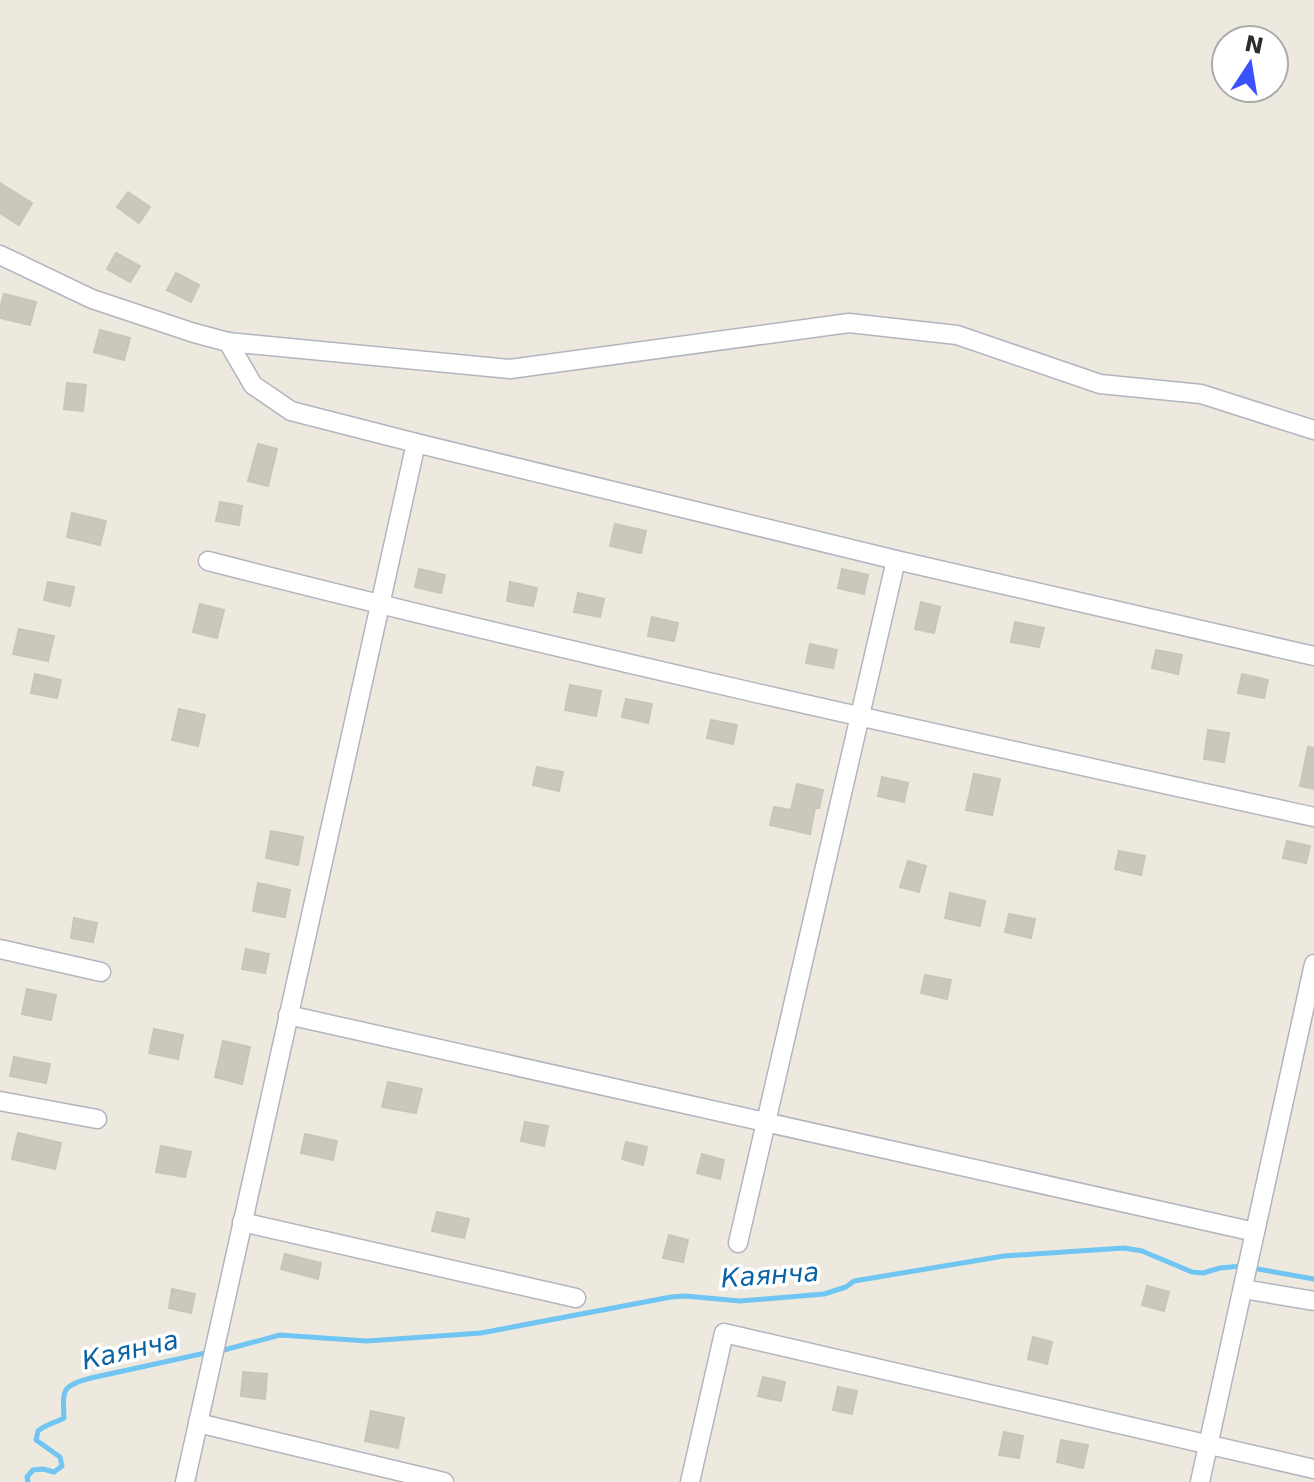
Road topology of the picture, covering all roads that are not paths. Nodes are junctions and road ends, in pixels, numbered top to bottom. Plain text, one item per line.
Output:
1 (0, 255) edge
2 (228, 342) junction
3 (1314, 430) edge
4 (416, 443) junction
5 (896, 560) junction
6 (208, 561) dead end
7 (379, 605) junction
8 (1314, 656) edge
9 (861, 717) junction
10 (1314, 817) edge
11 (0, 949) edge
12 (1314, 964) edge
13 (101, 972) dead end
14 (288, 1015) junction
15 (0, 1101) edge
16 (97, 1119) dead end
17 (766, 1123) junction
18 (242, 1222) junction
19 (1255, 1232) junction
20 (738, 1243) dead end
21 (1243, 1289) junction
22 (576, 1298) dead end
23 (1314, 1301) edge
24 (198, 1423) junction
25 (1209, 1445) junction
26 (1314, 1469) edge
27 (185, 1482) edge
28 (444, 1482) edge
29 (690, 1482) edge
30 (1200, 1482) edge

1 - 2 street
2 - 3 street
2 - 4 street
4 - 5 street
4 - 7 street
5 - 8 street
5 - 9 street
6 - 7 street
7 - 9 street
7 - 14 street
9 - 10 street
9 - 17 street
11 - 13 street
12 - 19 street
14 - 17 street
14 - 18 street
15 - 16 street
17 - 19 street
17 - 20 street
18 - 22 street
18 - 24 street
19 - 21 street
21 - 23 street
21 - 25 street
24 - 27 street
24 - 28 street
25 - 26 street
25 - 29 street
25 - 30 street

